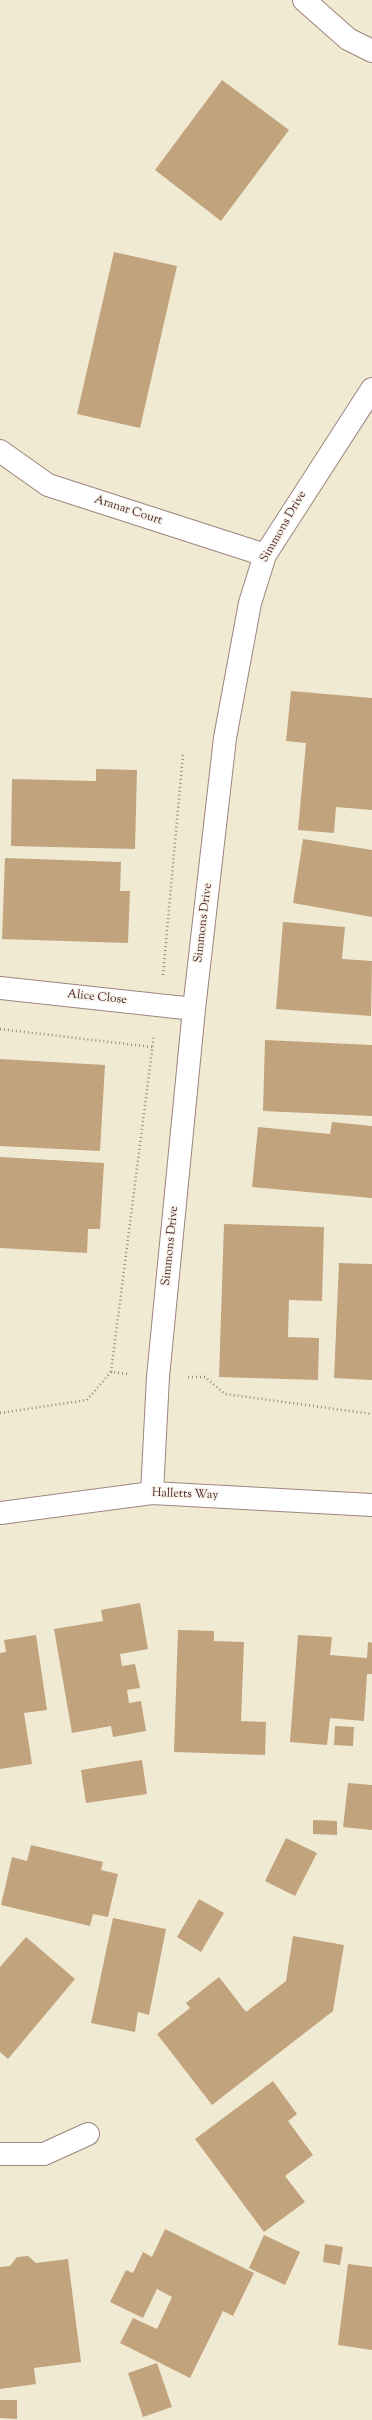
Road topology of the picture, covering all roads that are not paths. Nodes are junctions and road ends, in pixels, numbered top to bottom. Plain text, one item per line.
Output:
1 (304, 0) edge
2 (372, 50) edge
3 (372, 388) edge
4 (0, 450) edge
5 (265, 555) junction
6 (0, 988) edge
7 (194, 1010) junction
8 (152, 1493) junction
9 (372, 1505) edge
10 (0, 1513) edge
11 (88, 2134) dead end
12 (0, 2154) edge

1 - 2 street
3 - 5 street, Simmons Drive
4 - 5 street, Aranar Court
5 - 7 street, Simmons Drive
6 - 7 street, Alice Close
7 - 8 street, Simmons Drive
8 - 9 street, Halletts Way
8 - 10 street, Halletts Way
11 - 12 street

